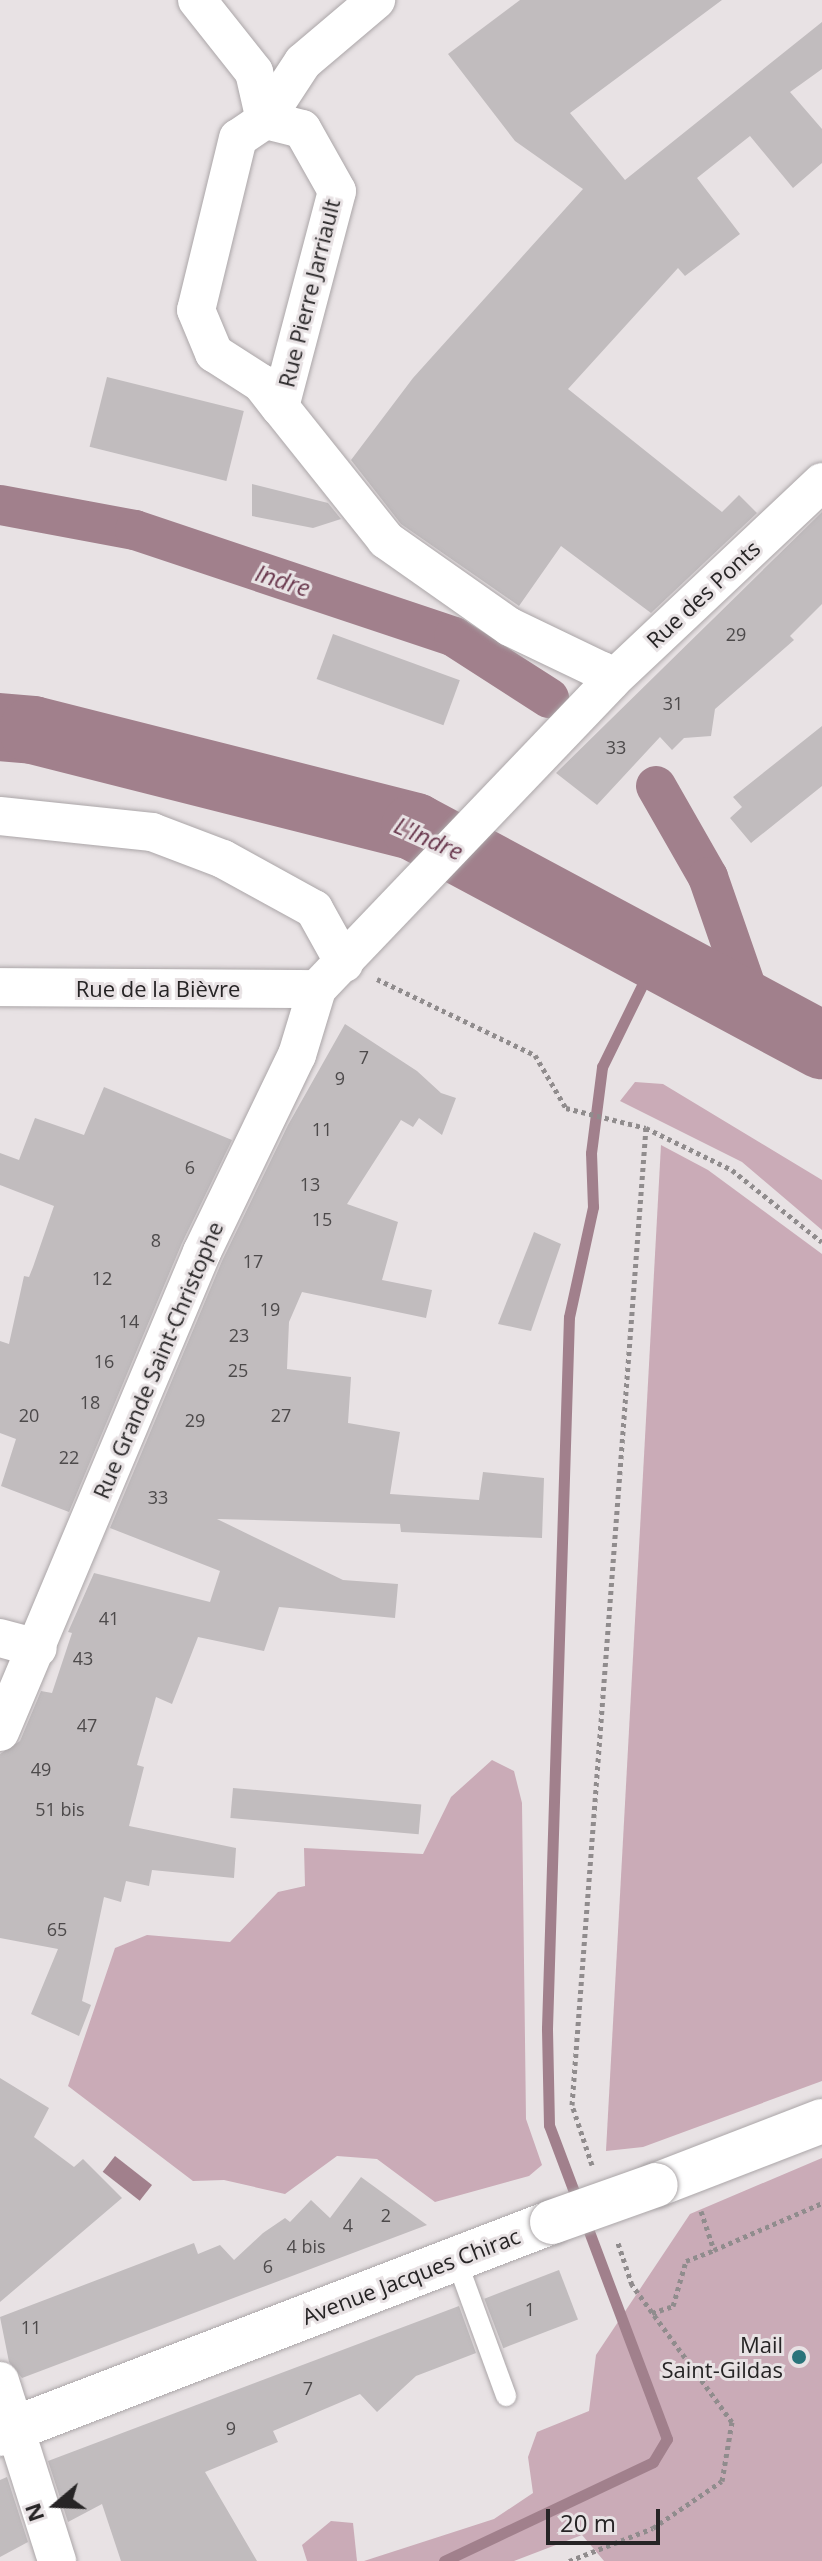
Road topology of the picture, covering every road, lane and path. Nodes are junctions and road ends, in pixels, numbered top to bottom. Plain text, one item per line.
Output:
1 (197, 0) edge
2 (376, 0) edge
3 (265, 120) junction
4 (280, 407) junction
5 (821, 483) edge
6 (599, 694) junction
7 (0, 816) edge
8 (349, 958) junction
9 (0, 987) edge
10 (317, 989) junction
11 (646, 1128) junction
12 (822, 1242) edge
13 (0, 1638) edge
14 (38, 1648) junction
15 (0, 1732) edge
16 (822, 2121) edge
17 (672, 2178) junction
18 (597, 2180) dead end
19 (822, 2203) edge
20 (612, 2225) dead end
21 (714, 2250) junction
22 (456, 2259) junction
23 (652, 2313) junction
24 (0, 2381) edge
25 (506, 2396) dead end
26 (8, 2431) edge
27 (57, 2561) edge
28 (569, 2561) edge

1 - 3 street
2 - 3 street, Rue Pierre Jarriault
3 - 4 street, Rue Pierre Jarriault
3 - 4 street, Rue Pierre Jarriault
4 - 6 street, Rue Pierre Jarriault
5 - 6 street, Rue des Ponts
6 - 8 street, Rue des Ponts
7 - 8 street
8 - 10 street, Rue des Ponts
8 - 11 path
9 - 10 street, Rue de la Bièvre
10 - 14 street, Rue Grande Saint-Christophe
11 - 12 path
11 - 18 path
13 - 14 street
14 - 15 street, Rue Grande Saint-Christophe
16 - 17 main road, Avenue Jacques Chirac
17 - 21 path
17 - 22 main road, Avenue Jacques Chirac, bridge
19 - 21 path
20 - 23 path
21 - 23 path
22 - 25 lane
22 - 26 main road, Avenue Jacques Chirac
23 - 28 path
24 - 26 street
26 - 27 street

